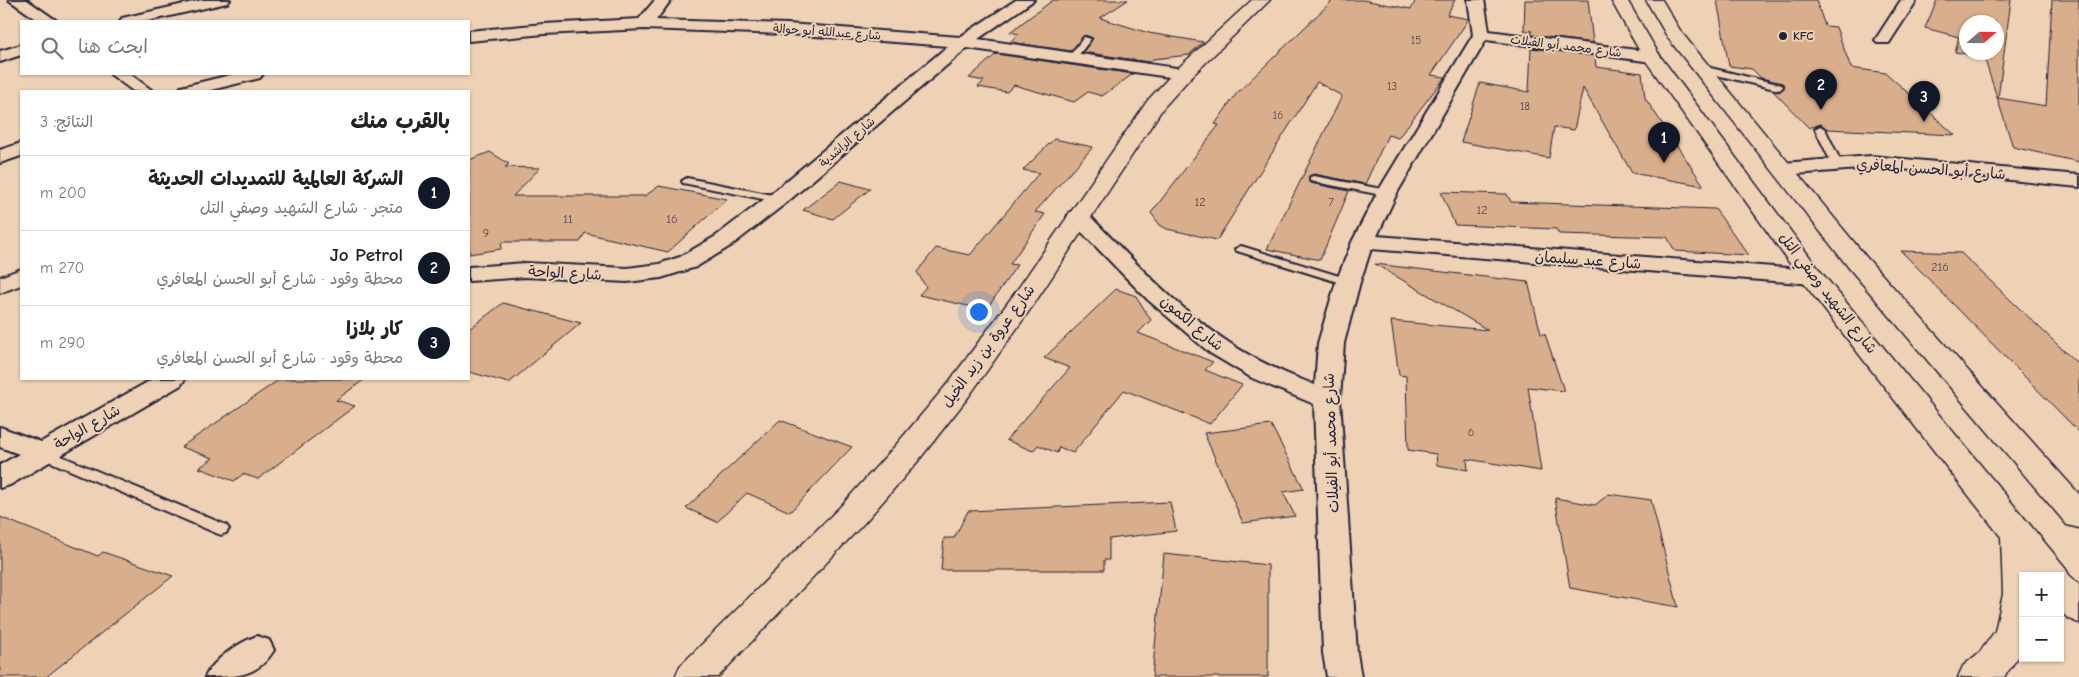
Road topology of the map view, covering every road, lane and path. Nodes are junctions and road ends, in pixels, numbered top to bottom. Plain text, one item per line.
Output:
1 (17, 0) edge
2 (222, 0) edge
3 (663, 0) edge
4 (1026, 0) edge
5 (1262, 0) edge
6 (1476, 0) edge
7 (1619, 0) edge
8 (1654, 0) edge
9 (1909, 0) edge
10 (47, 20) edge
11 (132, 20) edge
12 (644, 24) junction
13 (1481, 35) junction
14 (470, 36) edge
15 (1087, 39) dead end
16 (1883, 40) dead end
17 (962, 42) junction
18 (20, 50) edge
19 (0, 57) edge
20 (1652, 57) junction
21 (1071, 59) junction
22 (1702, 69) junction
23 (1183, 74) junction
24 (120, 75) edge
25 (250, 75) edge
26 (1779, 87) dead end
27 (143, 90) edge
28 (191, 90) edge
29 (1820, 129) dead end
30 (20, 149) edge
31 (0, 157) edge
32 (1837, 164) junction
33 (1783, 169) junction
34 (1314, 179) dead end
35 (687, 181) dead end
36 (2079, 181) edge
37 (1387, 193) junction
38 (778, 199) junction
39 (1078, 217) junction
40 (1363, 242) junction
41 (1241, 249) dead end
42 (661, 271) joint
43 (470, 274) edge
44 (20, 276) edge
45 (1812, 277) junction
46 (1348, 282) junction
47 (0, 286) edge
48 (170, 380) edge
49 (1327, 399) junction
50 (0, 436) edge
51 (42, 453) junction
52 (0, 478) edge
53 (2079, 516) edge
54 (221, 529) dead end
55 (2018, 534) junction
56 (2049, 572) edge
57 (2064, 591) edge
58 (2079, 610) edge
59 (257, 650) dead end
60 (222, 677) edge
61 (694, 677) edge
62 (1344, 677) edge
63 (1976, 677) edge

1 - 10 street
2 - 11 street
3 - 12 street
4 - 17 street, شارع الراشدية
5 - 23 main road, شارع عروة بن زيد الخيل
6 - 13 street
7 - 20 main road, شارع الشهيد وصفي التل
8 - 22 main road
9 - 16 street
12 - 14 street, شارع عبدالله أبو حوالة
12 - 17 street, شارع عبدالله أبو حوالة
13 - 20 street, شارع محمد أبو الفيلات
13 - 37 street, شارع محمد أبو الفيلات
15 - 21 lane
17 - 21 street, شارع عبدالله أبو حوالة
17 - 38 street, شارع الراشدية
18 - 19 street
20 - 45 main road, شارع الشهيد وصفي التل
21 - 23 street, شارع عبدالله أبو حوالة
22 - 26 lane
22 - 33 main road
23 - 39 main road, شارع عروة بن زيد الخيل
24 - 27 street
25 - 28 street
29 - 32 lane
30 - 31 street
32 - 33 street, شارع أبو الحسن المعافري
32 - 36 street, شارع أبو الحسن المعافري
33 - 53 main road
34 - 37 lane
35 - 38 lane
37 - 40 street, شارع محمد أبو الفيلات
38 - 42 street, شارع الراشدية
39 - 49 street, شارع الكمون
39 - 61 main road, شارع عروة بن زيد الخيل
40 - 45 street, شارع عبد سليمان
40 - 46 street, شارع محمد أبو الفيلات
41 - 46 lane
42 - 43 street, شارع الواحة
44 - 47 street
45 - 55 main road, شارع الشهيد وصفي التل
46 - 49 street, شارع محمد أبو الفيلات
48 - 51 street, شارع الواحة
49 - 62 street, شارع محمد أبو الفيلات
50 - 51 street, شارع الواحة
51 - 52 street
51 - 54 lane
55 - 56 main road, شارع الشهيد وصفي التل
55 - 63 main road
57 - 58 main road
59 - 60 street

